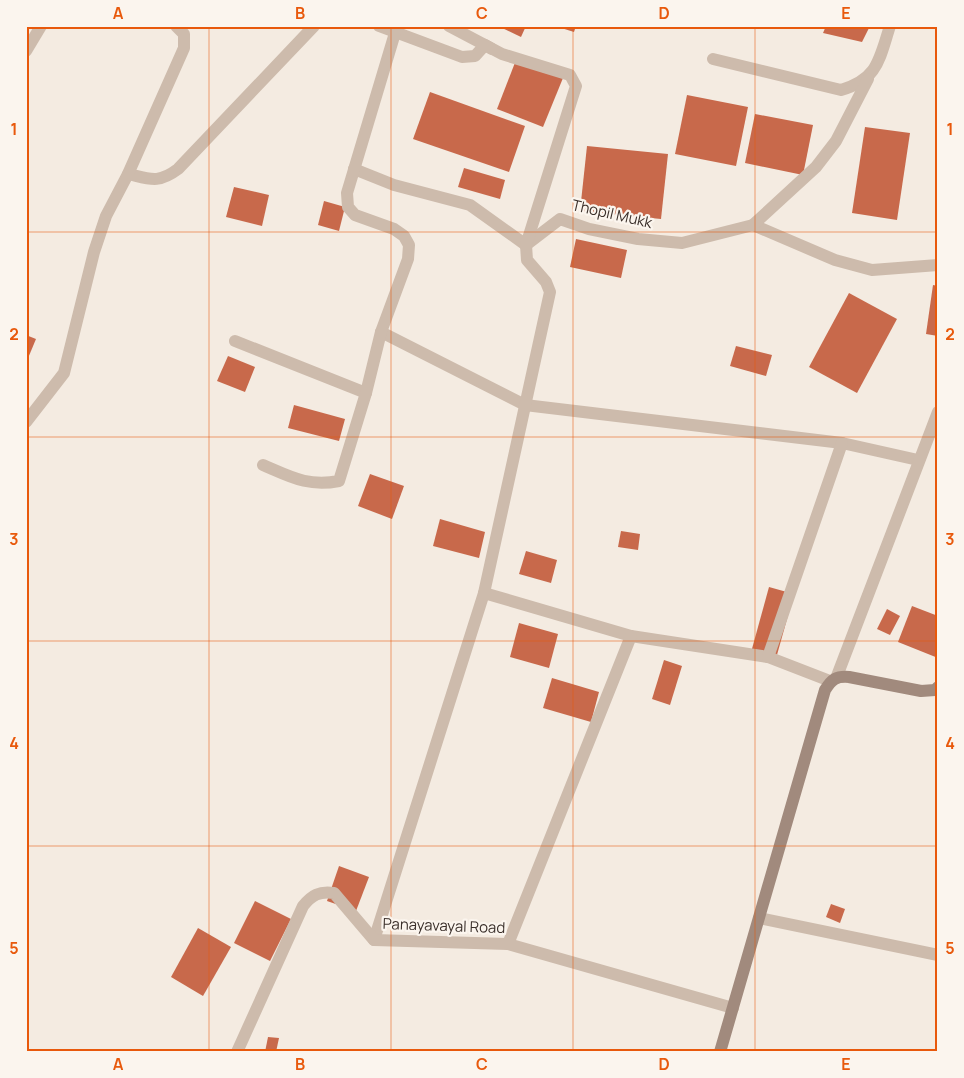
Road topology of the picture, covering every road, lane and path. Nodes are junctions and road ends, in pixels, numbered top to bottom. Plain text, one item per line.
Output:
1 (41, 26) edge
2 (176, 26) edge
3 (314, 26) edge
4 (379, 26) edge
5 (449, 26) edge
6 (890, 26) edge
7 (395, 32) junction
8 (26, 52) edge
9 (502, 54) junction
10 (713, 59) dead end
11 (870, 76) junction
12 (354, 169) junction
13 (128, 174) junction
14 (753, 225) junction
15 (526, 244) junction
16 (938, 265) edge
17 (381, 332) junction
18 (234, 341) dead end
19 (366, 393) junction
20 (524, 405) junction
21 (938, 412) edge
22 (26, 422) edge
23 (842, 443) junction
24 (918, 460) junction
25 (263, 465) dead end
26 (484, 593) junction
27 (631, 636) junction
28 (768, 657) junction
29 (834, 679) junction
30 (938, 687) edge
31 (759, 918) junction
32 (374, 940) junction
33 (508, 944) junction
34 (938, 955) edge
35 (733, 1008) junction
36 (237, 1052) edge
37 (720, 1052) edge

1 - 8 street
2 - 13 street
3 - 13 street
4 - 7 street
5 - 9 street
6 - 11 street
7 - 9 street
7 - 12 street
9 - 15 street
10 - 11 street
11 - 14 street
12 - 15 street
12 - 17 street
13 - 22 street
14 - 15 street, Thopil Mukk
14 - 16 street
15 - 20 street
17 - 19 street
17 - 20 street
18 - 19 street
19 - 25 street
20 - 23 street
20 - 26 street
21 - 24 street
23 - 24 street
23 - 28 street
24 - 29 street
26 - 27 street
26 - 32 street
27 - 28 street
27 - 33 street
28 - 29 street
29 - 30 street
29 - 31 street
31 - 34 street
31 - 35 street
32 - 33 street, Panayavayal Road
32 - 36 street, Panayavayal Road
33 - 35 street, Panayavayal Road
35 - 37 street

